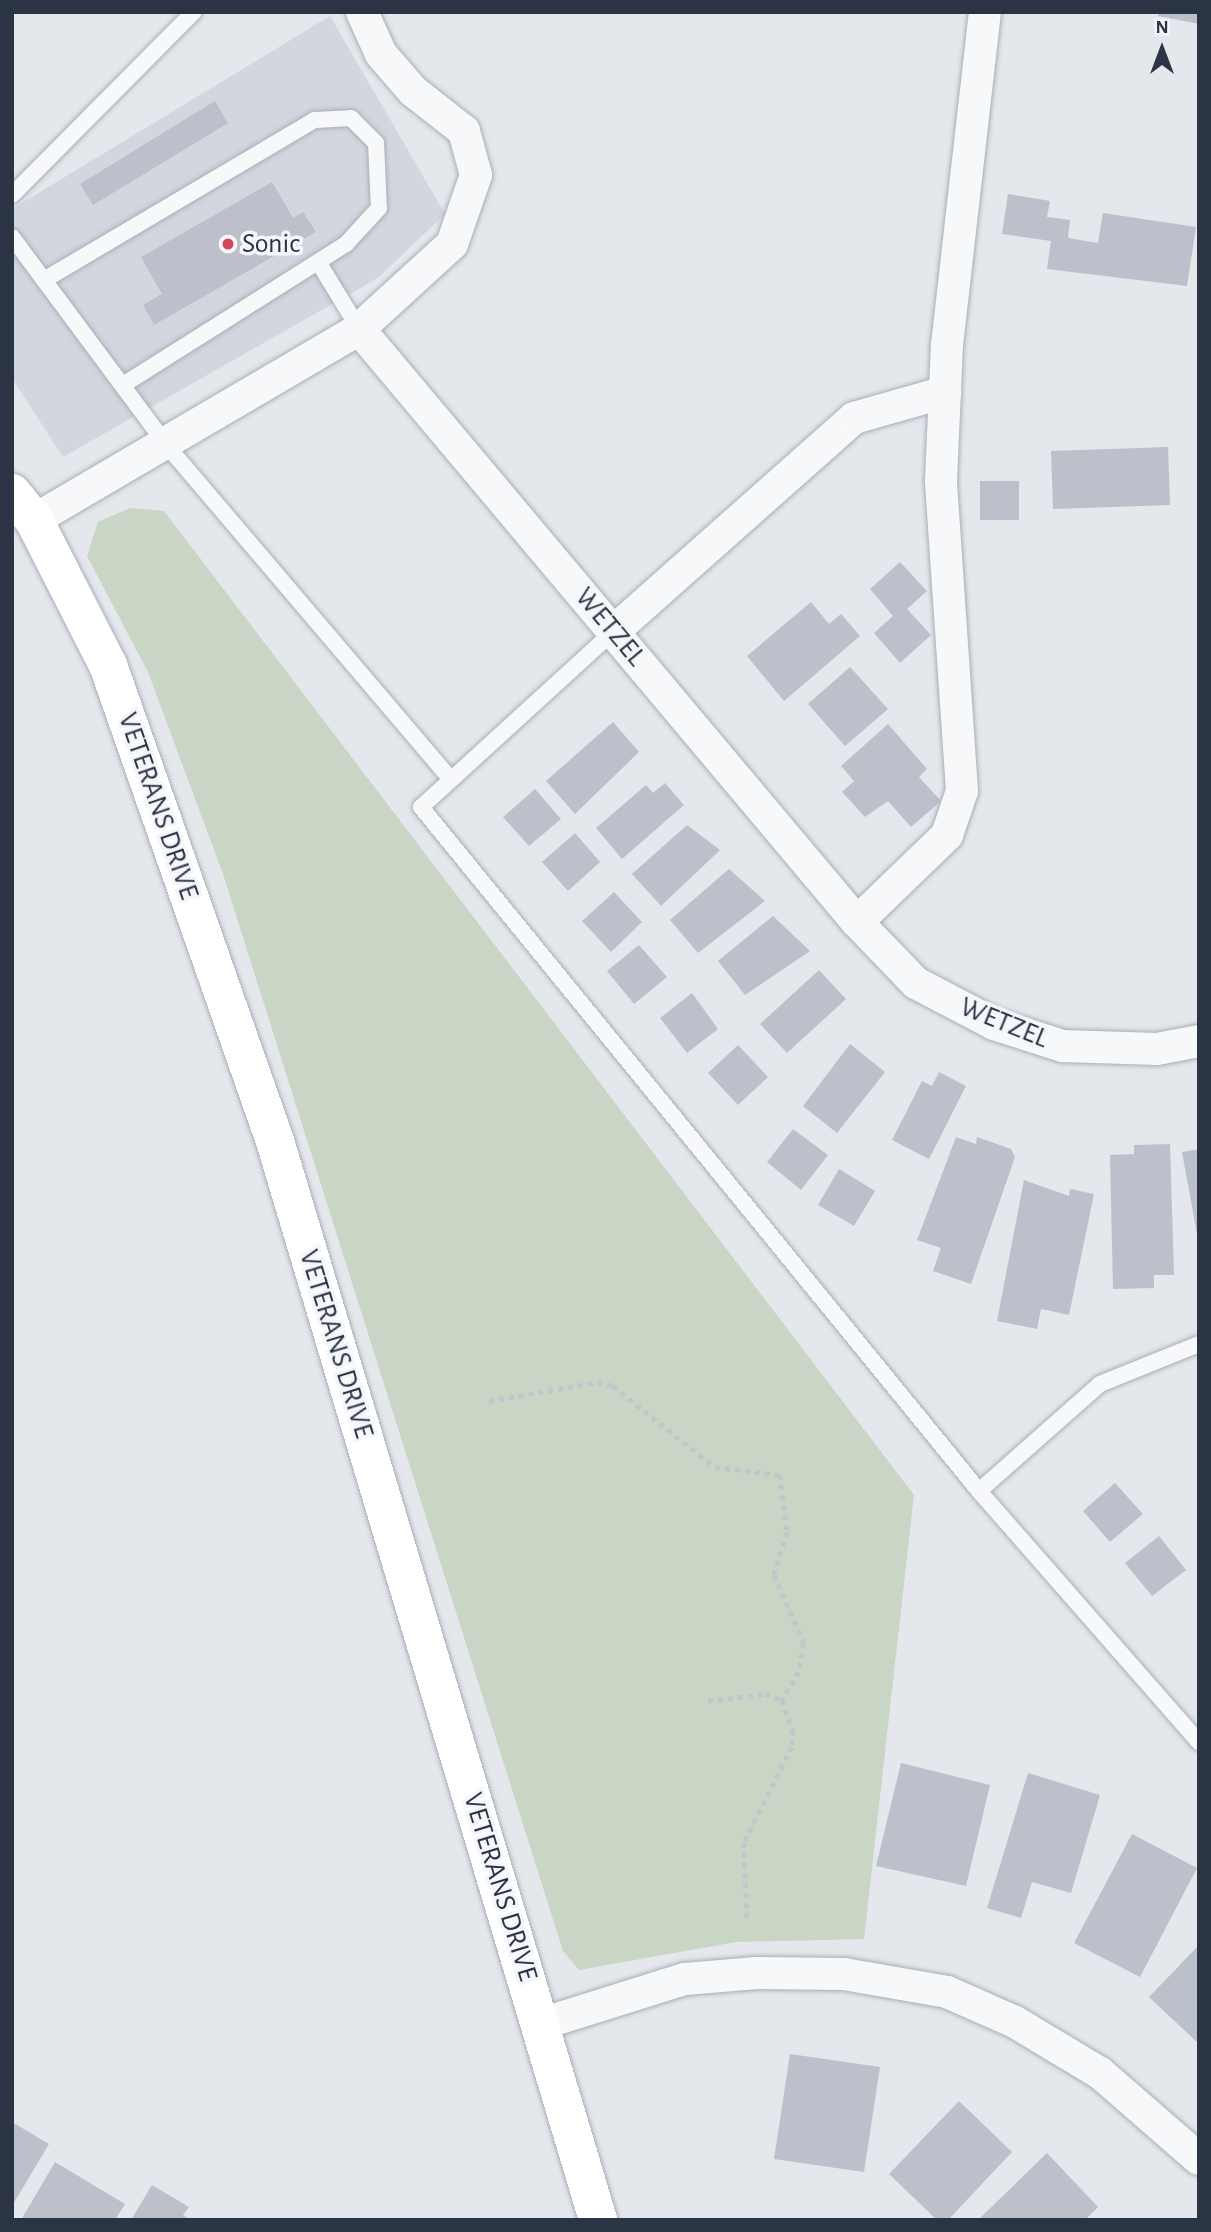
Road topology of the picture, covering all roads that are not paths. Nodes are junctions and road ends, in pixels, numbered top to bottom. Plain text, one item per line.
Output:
1 (194, 12) edge
2 (362, 12) edge
3 (985, 12) edge
4 (12, 195) edge
5 (12, 237) edge
6 (320, 265) junction
7 (44, 280) junction
8 (359, 329) junction
9 (123, 385) junction
10 (945, 392) junction
11 (168, 447) junction
12 (23, 506) edge
13 (614, 631) junction
14 (451, 779) junction
15 (857, 922) junction
16 (1199, 1041) edge
17 (1199, 1344) edge
18 (979, 1491) junction
19 (1199, 1742) edge
20 (541, 2024) junction
21 (1199, 2159) edge
22 (598, 2220) edge

1 - 4 lane
2 - 8 street
3 - 10 street
5 - 7 lane
6 - 7 lane
6 - 8 lane
6 - 9 lane
7 - 9 lane
8 - 11 street
8 - 13 street, WETZEL
9 - 11 lane
10 - 13 street
10 - 15 street
11 - 12 street
11 - 14 lane
12 - 20 main road, VETERANS DRIVE
13 - 14 lane
13 - 15 street, WETZEL
14 - 18 lane
15 - 16 street, WETZEL
17 - 18 lane
18 - 19 lane
20 - 21 street
20 - 22 main road, VETERANS DRIVE

